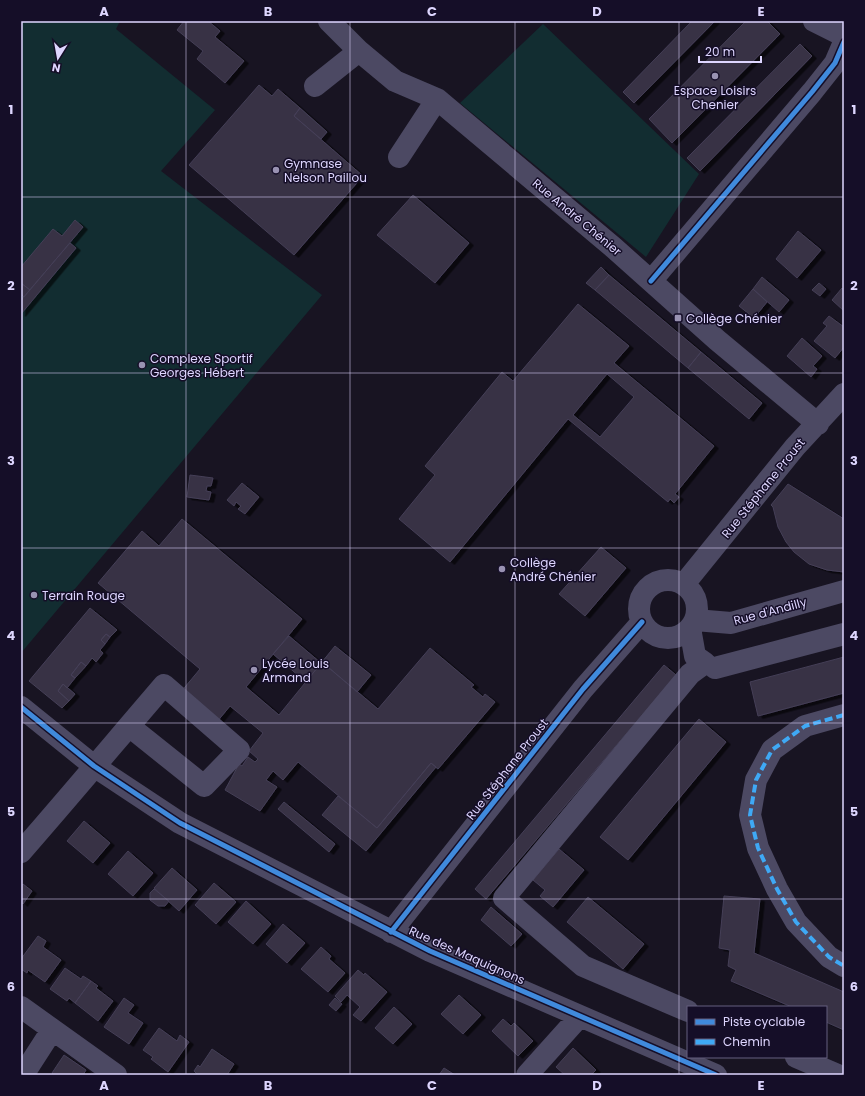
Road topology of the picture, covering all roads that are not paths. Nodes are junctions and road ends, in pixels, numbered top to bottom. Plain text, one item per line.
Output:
1 (329, 21) edge
2 (818, 23) edge
3 (844, 36) edge
4 (844, 42) edge
5 (359, 51) junction
6 (315, 86) dead end
7 (437, 99) junction
8 (399, 157) dead end
9 (650, 280) junction
10 (844, 394) edge
11 (818, 424) junction
12 (684, 584) junction
13 (844, 591) edge
14 (642, 622) junction
15 (692, 624) junction
16 (844, 634) edge
17 (715, 668) dead end
18 (21, 707) edge
19 (844, 716) edge
20 (129, 726) junction
21 (94, 766) junction
22 (21, 852) edge
23 (391, 932) junction
24 (844, 966) edge
25 (21, 1007) edge
26 (687, 1011) edge
27 (580, 1016) junction
28 (52, 1030) junction
29 (798, 1058) edge
30 (23, 1075) edge
31 (116, 1075) edge
32 (527, 1075) edge
33 (716, 1075) edge
34 (838, 1075) edge

1 - 5 street, Rue André Chénier
2 - 3 street
4 - 9 street
5 - 6 street
5 - 7 street, Rue André Chénier
7 - 8 street
7 - 9 street, Rue André Chénier
9 - 11 street, Rue André Chénier
10 - 11 street, Rue Stéphane Proust
11 - 12 street, Rue Stéphane Proust
12 - 14 street
12 - 15 street
13 - 15 street, Rue d'Andilly
14 - 15 street
14 - 23 street, Rue Stéphane Proust
15 - 26 street
16 - 17 street
18 - 21 street, Rue des Maquignons
19 - 24 street
20 - 20 street
20 - 21 street
21 - 22 street
21 - 23 street, Rue des Maquignons
23 - 27 street, Rue des Maquignons
25 - 28 street
27 - 32 street
27 - 33 street, Rue des Maquignons
28 - 30 street
28 - 31 street
29 - 34 street

